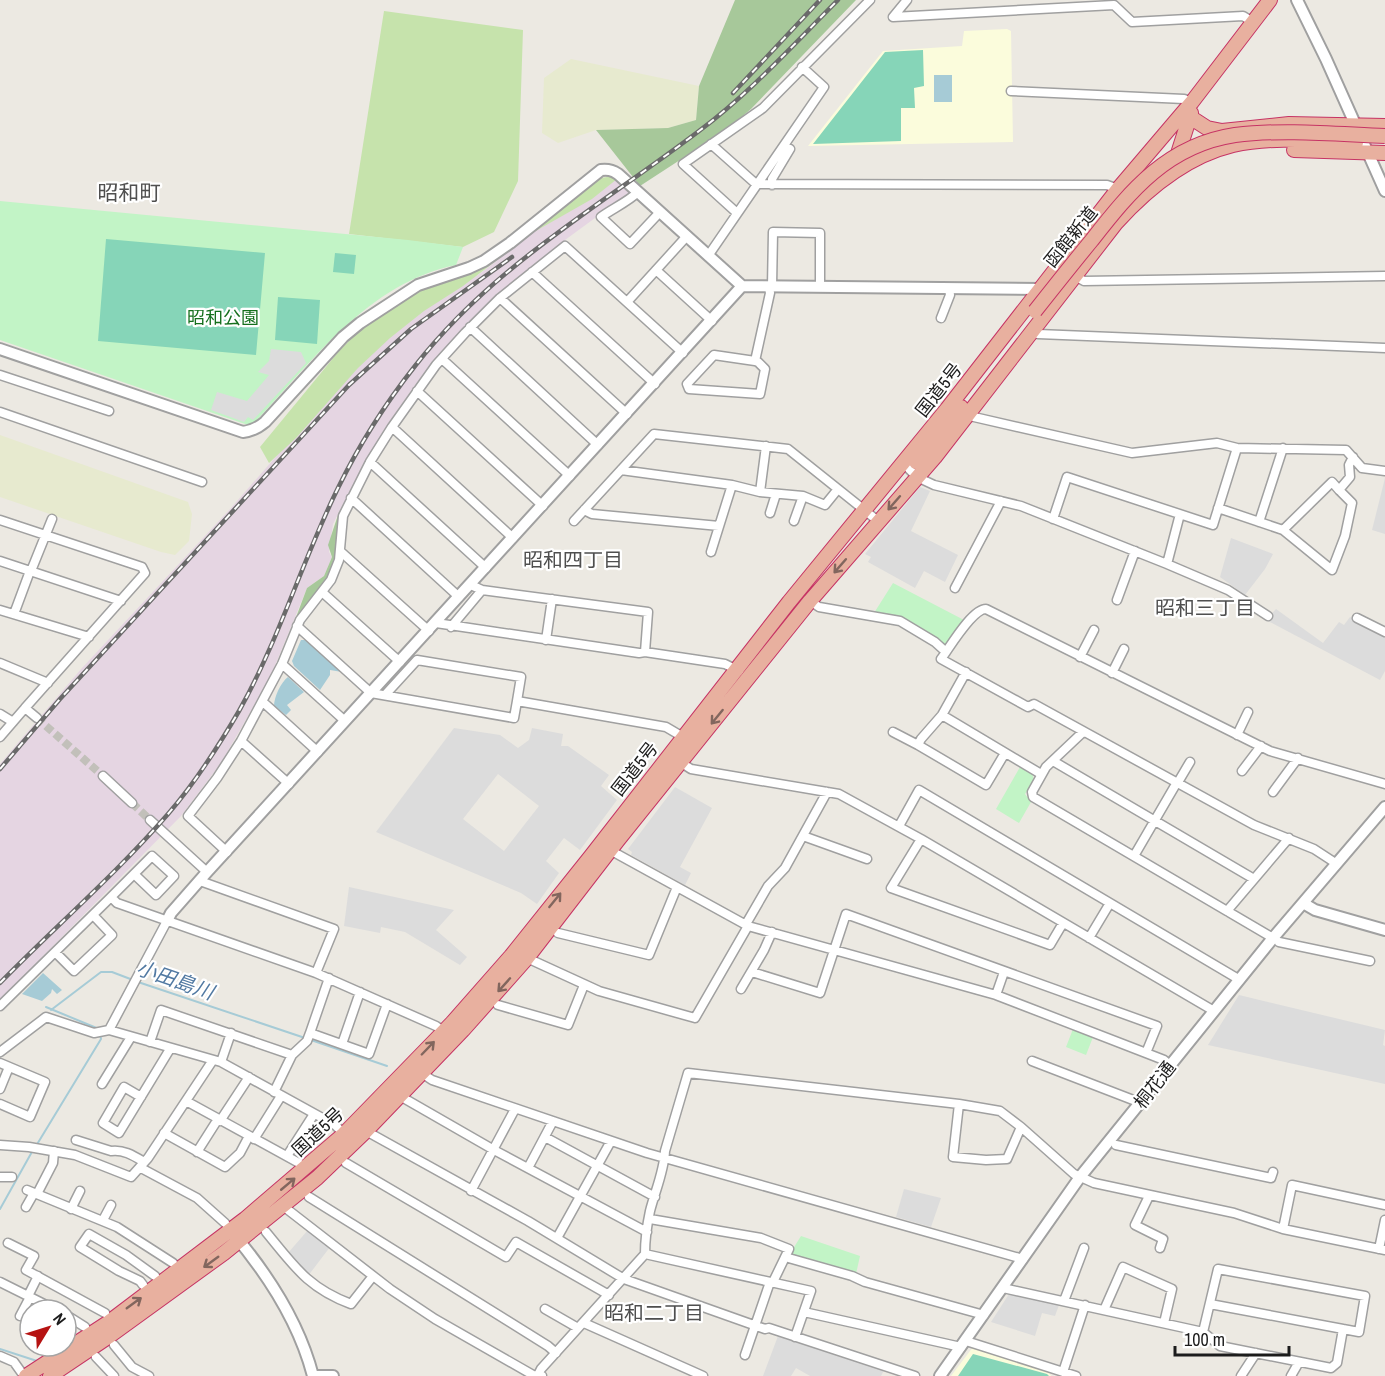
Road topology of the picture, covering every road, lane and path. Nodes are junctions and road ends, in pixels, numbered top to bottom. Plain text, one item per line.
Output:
1 (870, 0) edge
2 (907, 0) edge
3 (1270, 0) edge
4 (1297, 0) edge
5 (1253, 22) junction
6 (802, 68) junction
7 (1011, 91) dead end
8 (1192, 102) junction
9 (1190, 117) junction
10 (1174, 122) junction
11 (1355, 125) junction
12 (1385, 126) edge
13 (1385, 136) edge
14 (1158, 141) junction
15 (1385, 143) edge
16 (711, 144) junction
17 (790, 149) dead end
18 (1179, 149) junction
19 (1368, 153) junction
20 (1385, 153) edge
21 (1189, 164) junction
22 (1158, 183) junction
23 (756, 184) junction
24 (772, 185) junction
25 (1118, 189) junction
26 (1385, 191) edge
27 (638, 192) junction
28 (660, 212) junction
29 (737, 213) junction
30 (687, 236) junction
31 (708, 256) junction
32 (656, 270) junction
33 (532, 272) junction
34 (1075, 276) junction
35 (1385, 276) edge
36 (742, 286) junction
37 (771, 286) junction
38 (820, 287) junction
39 (949, 288) junction
40 (1042, 289) junction
41 (500, 298) junction
42 (627, 302) junction
43 (942, 318) dead end
44 (712, 321) junction
45 (470, 327) junction
46 (1038, 334) dead end
47 (1385, 348) edge
48 (0, 349) edge
49 (683, 353) junction
50 (442, 359) junction
51 (755, 361) junction
52 (0, 375) edge
53 (655, 384) junction
54 (417, 391) junction
55 (960, 408) junction
56 (0, 411) edge
57 (109, 411) dead end
58 (627, 414) junction
59 (392, 427) junction
60 (598, 445) junction
61 (766, 446) junction
62 (1238, 448) junction
63 (1283, 448) junction
64 (1353, 457) junction
65 (370, 462) junction
66 (621, 470) junction
67 (1385, 471) edge
68 (913, 473) junction
69 (570, 476) junction
70 (202, 482) dead end
71 (732, 485) junction
72 (838, 489) junction
73 (1339, 490) junction
74 (760, 492) junction
75 (776, 494) junction
76 (803, 496) junction
77 (351, 498) junction
78 (1001, 501) junction
79 (543, 506) junction
80 (1218, 508) junction
81 (584, 510) junction
82 (865, 511) junction
83 (770, 513) dead end
84 (1180, 514) junction
85 (52, 519) dead end
86 (1053, 519) junction
87 (0, 520) edge
88 (574, 521) dead end
89 (794, 521) dead end
90 (878, 521) junction
91 (1259, 522) junction
92 (719, 526) junction
93 (1283, 530) junction
94 (45, 535) junction
95 (513, 538) junction
96 (340, 551) junction
97 (1135, 551) junction
98 (711, 552) dead end
99 (0, 561) edge
100 (1167, 564) junction
101 (486, 568) junction
102 (31, 571) junction
103 (471, 585) junction
104 (955, 588) dead end
105 (482, 590) junction
106 (322, 592) junction
107 (459, 597) junction
108 (552, 599) junction
109 (1117, 600) dead end
110 (121, 601) junction
111 (810, 601) junction
112 (0, 610) edge
113 (14, 614) junction
114 (1268, 616) dead end
115 (1357, 618) dead end
116 (297, 626) junction
117 (432, 627) junction
118 (451, 627) junction
119 (1094, 630) dead end
120 (1385, 632) edge
121 (89, 637) junction
122 (546, 640) junction
123 (1124, 649) dead end
124 (645, 652) junction
125 (946, 652) junction
126 (1080, 657) junction
127 (403, 659) junction
128 (417, 660) junction
129 (0, 663) edge
130 (282, 664) junction
131 (966, 672) junction
132 (1112, 672) junction
133 (742, 673) junction
134 (48, 683) junction
135 (371, 693) junction
136 (385, 695) junction
137 (517, 701) junction
138 (263, 702) junction
139 (25, 708) junction
140 (1248, 712) dead end
141 (0, 714) edge
142 (942, 716) junction
143 (38, 718) tunnel mouth
144 (13, 722) junction
145 (345, 722) junction
146 (893, 732) dead end
147 (1083, 732) junction
148 (1236, 735) junction
149 (0, 737) edge
150 (683, 737) junction
151 (241, 741) junction
152 (918, 745) junction
153 (1261, 746) junction
154 (318, 752) junction
155 (1005, 753) junction
156 (1298, 758) junction
157 (1053, 761) junction
158 (680, 762) junction
159 (1190, 762) dead end
160 (1242, 771) dead end
161 (1385, 772) edge
162 (1041, 774) junction
163 (103, 776) tunnel mouth
164 (289, 784) junction
165 (1177, 784) junction
166 (1383, 784) edge
167 (827, 792) junction
168 (1273, 792) dead end
169 (132, 803) tunnel mouth
170 (1385, 807) edge
171 (150, 820) tunnel mouth
172 (1155, 821) junction
173 (899, 826) junction
174 (803, 836) junction
175 (1289, 838) junction
176 (921, 839) junction
177 (606, 847) junction
178 (227, 852) junction
179 (1134, 856) junction
180 (867, 859) dead end
181 (1337, 864) junction
182 (207, 872) junction
183 (134, 874) junction
184 (1254, 879) junction
185 (200, 881) junction
186 (677, 887) junction
187 (111, 897) junction
188 (1110, 903) junction
189 (1303, 903) junction
190 (1227, 911) junction
191 (93, 915) junction
192 (167, 921) junction
193 (1063, 922) junction
194 (747, 925) junction
195 (1385, 930) edge
196 (772, 932) junction
197 (558, 933) dead end
198 (1089, 938) junction
199 (1276, 940) junction
200 (833, 950) junction
201 (55, 951) junction
202 (527, 958) junction
203 (1370, 961) dead end
204 (753, 972) junction
205 (1004, 972) junction
206 (316, 973) junction
207 (329, 978) junction
208 (1240, 980) junction
209 (584, 985) junction
210 (741, 989) dead end
211 (360, 992) junction
212 (996, 995) junction
213 (387, 1004) junction
214 (498, 1005) dead end
215 (0, 1006) edge
216 (1214, 1011) junction
217 (103, 1032) junction
218 (231, 1033) junction
219 (310, 1033) junction
220 (449, 1035) junction
221 (131, 1037) junction
222 (150, 1042) junction
223 (342, 1044) junction
224 (170, 1049) junction
225 (0, 1052) edge
226 (1146, 1053) junction
227 (292, 1055) junction
228 (217, 1061) junction
229 (1032, 1061) dead end
230 (0, 1063) edge
231 (1170, 1065) junction
232 (9, 1067) junction
233 (416, 1070) junction
234 (249, 1077) junction
235 (102, 1084) dead end
236 (0, 1089) edge
237 (278, 1094) junction
238 (400, 1096) junction
239 (141, 1097) junction
240 (186, 1101) junction
241 (1141, 1103) junction
242 (0, 1104) edge
243 (959, 1104) junction
244 (515, 1108) junction
245 (314, 1114) junction
246 (219, 1120) junction
247 (553, 1121) junction
248 (1021, 1127) junction
249 (366, 1131) junction
250 (165, 1133) junction
251 (344, 1134) junction
252 (252, 1137) junction
253 (545, 1137) junction
254 (76, 1140) dead end
255 (611, 1141) junction
256 (0, 1145) edge
257 (1116, 1145) dead end
258 (494, 1150) junction
259 (54, 1151) junction
260 (197, 1152) junction
261 (286, 1156) junction
262 (665, 1157) junction
263 (299, 1163) dead end
264 (346, 1163) dead end
265 (142, 1165) junction
266 (597, 1166) junction
267 (528, 1168) junction
268 (1273, 1172) dead end
269 (0, 1177) edge
270 (12, 1177) dead end
271 (1080, 1178) junction
272 (80, 1191) dead end
273 (471, 1191) junction
274 (32, 1192) junction
275 (580, 1196) junction
276 (1149, 1196) junction
277 (309, 1197) dead end
278 (655, 1197) junction
279 (111, 1205) dead end
280 (1385, 1205) edge
281 (283, 1206) junction
282 (26, 1208) dead end
283 (71, 1209) junction
284 (103, 1220) junction
285 (650, 1220) junction
286 (1385, 1220) edge
287 (1283, 1230) junction
288 (232, 1231) junction
289 (266, 1232) dead end
290 (647, 1232) junction
291 (557, 1238) junction
292 (8, 1243) dead end
293 (1083, 1248) dead end
294 (1160, 1248) dead end
295 (1382, 1249) edge
296 (645, 1254) junction
297 (785, 1257) junction
298 (1023, 1259) junction
299 (173, 1263) dead end
300 (38, 1276) junction
301 (155, 1276) dead end
302 (373, 1276) junction
303 (624, 1279) junction
304 (0, 1282) edge
305 (772, 1282) junction
306 (143, 1285) dead end
307 (1003, 1288) junction
308 (609, 1294) junction
309 (29, 1296) junction
310 (33, 1298) edge
311 (1064, 1301) junction
312 (1210, 1304) junction
313 (1085, 1305) junction
314 (545, 1310) dead end
315 (1104, 1310) junction
316 (804, 1312) junction
317 (105, 1313) dead end
318 (984, 1315) junction
319 (78, 1323) edge
320 (1164, 1323) junction
321 (581, 1325) junction
322 (755, 1325) junction
323 (85, 1327) dead end
324 (1343, 1329) junction
325 (1203, 1332) junction
326 (795, 1336) junction
327 (963, 1344) junction
328 (114, 1345) dead end
329 (556, 1353) junction
330 (1256, 1353) junction
331 (745, 1355) dead end
332 (0, 1356) edge
333 (96, 1357) dead end
334 (1299, 1362) junction
335 (43, 1371) edge
336 (1063, 1372) junction
337 (538, 1375) edge
338 (114, 1376) edge
339 (149, 1376) edge
340 (314, 1376) edge
341 (333, 1376) edge
342 (543, 1376) edge
343 (703, 1376) edge
344 (915, 1376) edge
345 (940, 1376) edge
346 (1076, 1376) edge
347 (1241, 1376) edge
348 (1291, 1376) edge

1 - 6 street
2 - 5 street
3 - 5 highway, 国道5号
4 - 11 street
5 - 8 highway, 国道5号
6 - 16 street
6 - 23 street
7 - 8 street
8 - 9 highway, 国道5号
8 - 10 highway, 国道5号
9 - 10 highway
9 - 11 highway
9 - 18 highway, 国道5号
10 - 14 highway, 国道5号
11 - 12 highway
11 - 19 street
13 - 55 highway, 函館新道, bridge
14 - 18 highway
14 - 25 highway, 国道5号
15 - 21 highway, 国道5号
16 - 23 street
16 - 29 street
17 - 24 street
18 - 22 highway, 国道5号
19 - 20 highway
19 - 21 highway
19 - 26 street
21 - 22 highway, 国道5号
22 - 34 highway, 国道5号
23 - 24 street
23 - 29 street
24 - 25 street
25 - 40 highway, 国道5号
27 - 28 street
27 - 28 street
27 - 48 street
28 - 30 street
29 - 31 street
30 - 31 street
30 - 32 street
31 - 36 street
32 - 42 street
32 - 44 street
33 - 41 street
33 - 42 street
33 - 53 street
34 - 35 street
34 - 55 highway, 国道5号
36 - 37 street
36 - 44 street
37 - 38 street
37 - 38 street
37 - 51 street
38 - 39 street
39 - 40 street
39 - 43 street
40 - 55 highway, 国道5号
41 - 45 street
41 - 58 street
42 - 49 street
44 - 49 street
45 - 50 street
45 - 60 street
46 - 47 street
49 - 53 street
50 - 54 street
50 - 69 street
51 - 51 street
52 - 57 street
53 - 58 street
54 - 59 street
54 - 79 street
55 - 62 street
55 - 68 highway, 函館新道
55 - 82 highway, 国道5号
56 - 70 street
58 - 60 street
59 - 65 street
59 - 95 street
60 - 69 street
61 - 66 street
61 - 72 street
61 - 74 street
62 - 63 street
62 - 80 street
63 - 64 street
63 - 91 street
64 - 67 street
64 - 73 street
65 - 77 street
65 - 101 street
66 - 71 street
66 - 81 street
68 - 78 street
68 - 82 highway, 函館新道
68 -> 90 highway, 国道5号
69 - 79 street
71 - 74 street
71 - 92 street
72 - 76 street
72 - 82 street
73 - 93 street
73 - 93 street
74 - 75 street
75 - 76 street
75 - 83 street
76 - 89 street
77 - 96 street
77 - 107 street
78 - 86 street
78 - 104 street
79 - 95 street
80 - 84 street
80 - 91 street
81 - 88 street
81 - 92 street
82 - 90 street
82 - 133 highway, 国道5号
84 - 86 street
84 - 100 street
85 - 94 street
86 - 97 street
87 - 94 street
90 -> 111 highway, 国道5号
91 - 93 street
92 - 98 street
94 - 102 street
94 - 110 street
95 - 101 street
96 - 106 street
96 - 117 street
97 - 100 street
97 - 109 street
99 - 102 street
100 - 114 street
101 - 103 street
102 - 110 street
102 - 113 street
103 - 105 street
103 - 107 street
105 - 108 street
105 - 118 street
106 - 116 street
106 - 127 street
107 - 117 street
108 - 122 street
108 - 124 street
110 - 121 street
111 - 125 street
111 - 133 highway, 国道5号
112 - 113 street
113 - 121 street
115 - 120 street
116 - 130 street
116 - 135 street
117 - 118 street
117 - 127 street
118 - 122 street
119 - 126 street
121 - 134 street
122 - 124 street
123 - 132 street
124 - 133 street
125 - 126 street
125 - 131 street
126 - 132 street
127 - 128 street
127 - 135 street
128 - 136 street
128 - 137 street
129 - 134 street
130 - 138 street
130 - 145 street
131 - 142 street
131 - 147 street
132 - 148 street
133 - 150 highway, 国道5号
133 -> 158 highway, 国道5号
134 - 139 street
135 - 136 street
135 - 145 street
136 - 137 street
137 - 150 street
138 - 151 street
138 - 154 street
139 - 143 street
139 - 144 street
140 - 148 street
141 - 144 street
142 - 152 street
142 - 155 street
144 - 149 street
145 - 154 street
146 - 152 street
147 - 157 street
147 - 165 street
148 - 153 street
150 - 177 highway, 国道5号
151 - 164 street
151 - 178 street
152 - 155 street
153 - 156 street
153 - 160 street
154 - 164 street
155 - 162 street
156 - 166 street
156 - 168 street
157 - 162 street
157 - 172 street
158 - 167 street
158 - 177 highway, 国道5号
159 - 165 street
161 - 166 street
162 - 179 street
163 - 169 street
164 - 178 street
165 - 172 street
165 - 175 street
167 - 173 street
167 - 174 street
170 - 181 street, 桐花通
171 - 182 street
172 - 179 street
172 - 184 street
173 - 176 street
173 - 188 street
174 - 180 street
174 - 194 street
175 - 181 street
175 - 184 street
176 - 193 street
176 - 193 street
177 - 186 street
177 - 202 highway, 国道5号
220 -> 177 highway, 国道5号
178 - 182 street
179 - 190 street
181 - 189 street, 桐花通
182 - 185 street
183 - 183 street
183 - 187 street
184 - 190 street
185 - 192 street
185 - 206 street
186 - 194 street
186 - 197 street
187 - 191 street
187 - 192 street
188 - 198 street
188 - 208 street
189 - 195 street
189 - 199 street, 桐花通
190 - 199 street
191 - 201 street
191 - 201 street
192 - 206 street
192 - 217 street
193 - 198 street
194 - 196 street
194 - 209 street
196 - 200 street
196 - 204 street
198 - 216 street
199 - 203 street
199 - 208 street, 桐花通
200 - 204 street
200 - 205 street
200 - 212 street
201 - 215 street
202 - 209 street
202 -> 220 highway, 国道5号
204 - 210 street
205 - 212 street
205 - 226 street
206 - 207 street
207 - 211 street
207 - 219 street
208 - 216 street, 桐花通
209 - 214 street
211 - 213 street
211 - 223 street
212 - 226 street
213 - 220 street
213 - 223 street
216 - 231 street, 桐花通
217 - 221 street
217 - 225 street
218 - 222 street
218 - 227 street
218 - 228 street
219 - 223 street
219 - 227 street
220 - 233 highway, 国道5号
221 - 222 street
221 - 235 street
222 - 224 street
224 - 228 street
224 - 239 street
226 - 231 street
227 - 237 street
228 - 234 street
228 - 240 street
229 - 241 street
230 - 232 street
231 - 241 street, 桐花通
232 - 236 street
232 - 242 street
233 - 238 highway, 国道5号
233 - 244 street
233 - 251 highway, 国道5号
234 - 237 street
234 - 246 street
237 - 245 street
237 - 252 street
238 - 249 highway, 国道5号
238 - 258 street
239 - 239 street
240 - 246 street
240 - 250 street
241 - 271 street, 桐花通
243 - 248 street
243 - 248 street
243 - 262 street
244 - 247 street
244 - 258 street
245 - 251 street
245 - 261 street
246 - 252 street
246 - 260 street
247 - 253 street
247 - 255 street
248 - 271 street
249 - 273 street
249 - 281 highway, 国道5号
250 - 260 street
250 - 265 street
288 -> 251 highway, 国道5号
252 - 260 street
252 - 261 street
253 - 266 street
253 - 267 street
254 - 265 street
255 - 262 street
255 - 266 street
256 - 259 street
257 - 268 street
258 - 267 street
258 - 273 street
259 - 265 street
259 - 274 street
261 - 263 street
262 - 278 street
262 - 298 street
264 - 308 street
265 - 288 street
266 - 275 street
266 - 278 street
267 - 275 street
269 - 270 street
271 - 276 street
271 - 298 street, 桐花通
272 - 283 street
273 - 291 street
274 - 282 street
274 - 283 street
275 - 290 street
275 - 291 street
276 - 287 street
276 - 294 street
277 - 329 street
278 - 285 street
279 - 284 street
280 - 287 street
281 - 288 highway, 国道5号
281 - 302 street
283 - 284 street
284 - 299 street
285 - 290 street
285 - 297 street
286 - 295 street
287 - 295 street
288 - 335 highway, 国道5号
288 - 340 street
289 - 302 street
290 - 296 street
291 - 303 street
292 - 300 street
293 - 311 street
296 - 303 street
296 - 305 street
297 - 305 street
297 - 318 street
298 - 307 street, 桐花通
300 - 309 street
300 - 317 street
301 - 306 street
302 - 337 street
303 - 308 street
303 - 322 street
304 - 309 street
305 - 316 street
305 - 322 street
307 - 311 street
307 - 318 street, 桐花通
308 - 321 street
309 - 310 street
311 - 313 street
312 - 324 street
312 - 324 street
312 - 325 street
313 - 315 street
313 - 336 street
314 - 321 street
315 - 320 street
315 - 320 street
316 - 326 street
316 - 327 street
318 - 327 street, 桐花通
319 - 323 street
320 - 325 street
321 - 329 street
321 - 343 street
322 - 326 street
322 - 331 street
324 - 334 street
325 - 330 street
326 - 344 street
327 - 336 street
327 - 345 street, 桐花通
328 - 339 street
329 - 337 street
330 - 334 street
330 - 347 street
332 - 335 street
333 - 338 street
334 - 348 street
336 - 346 street
337 - 342 street
340 - 341 street

